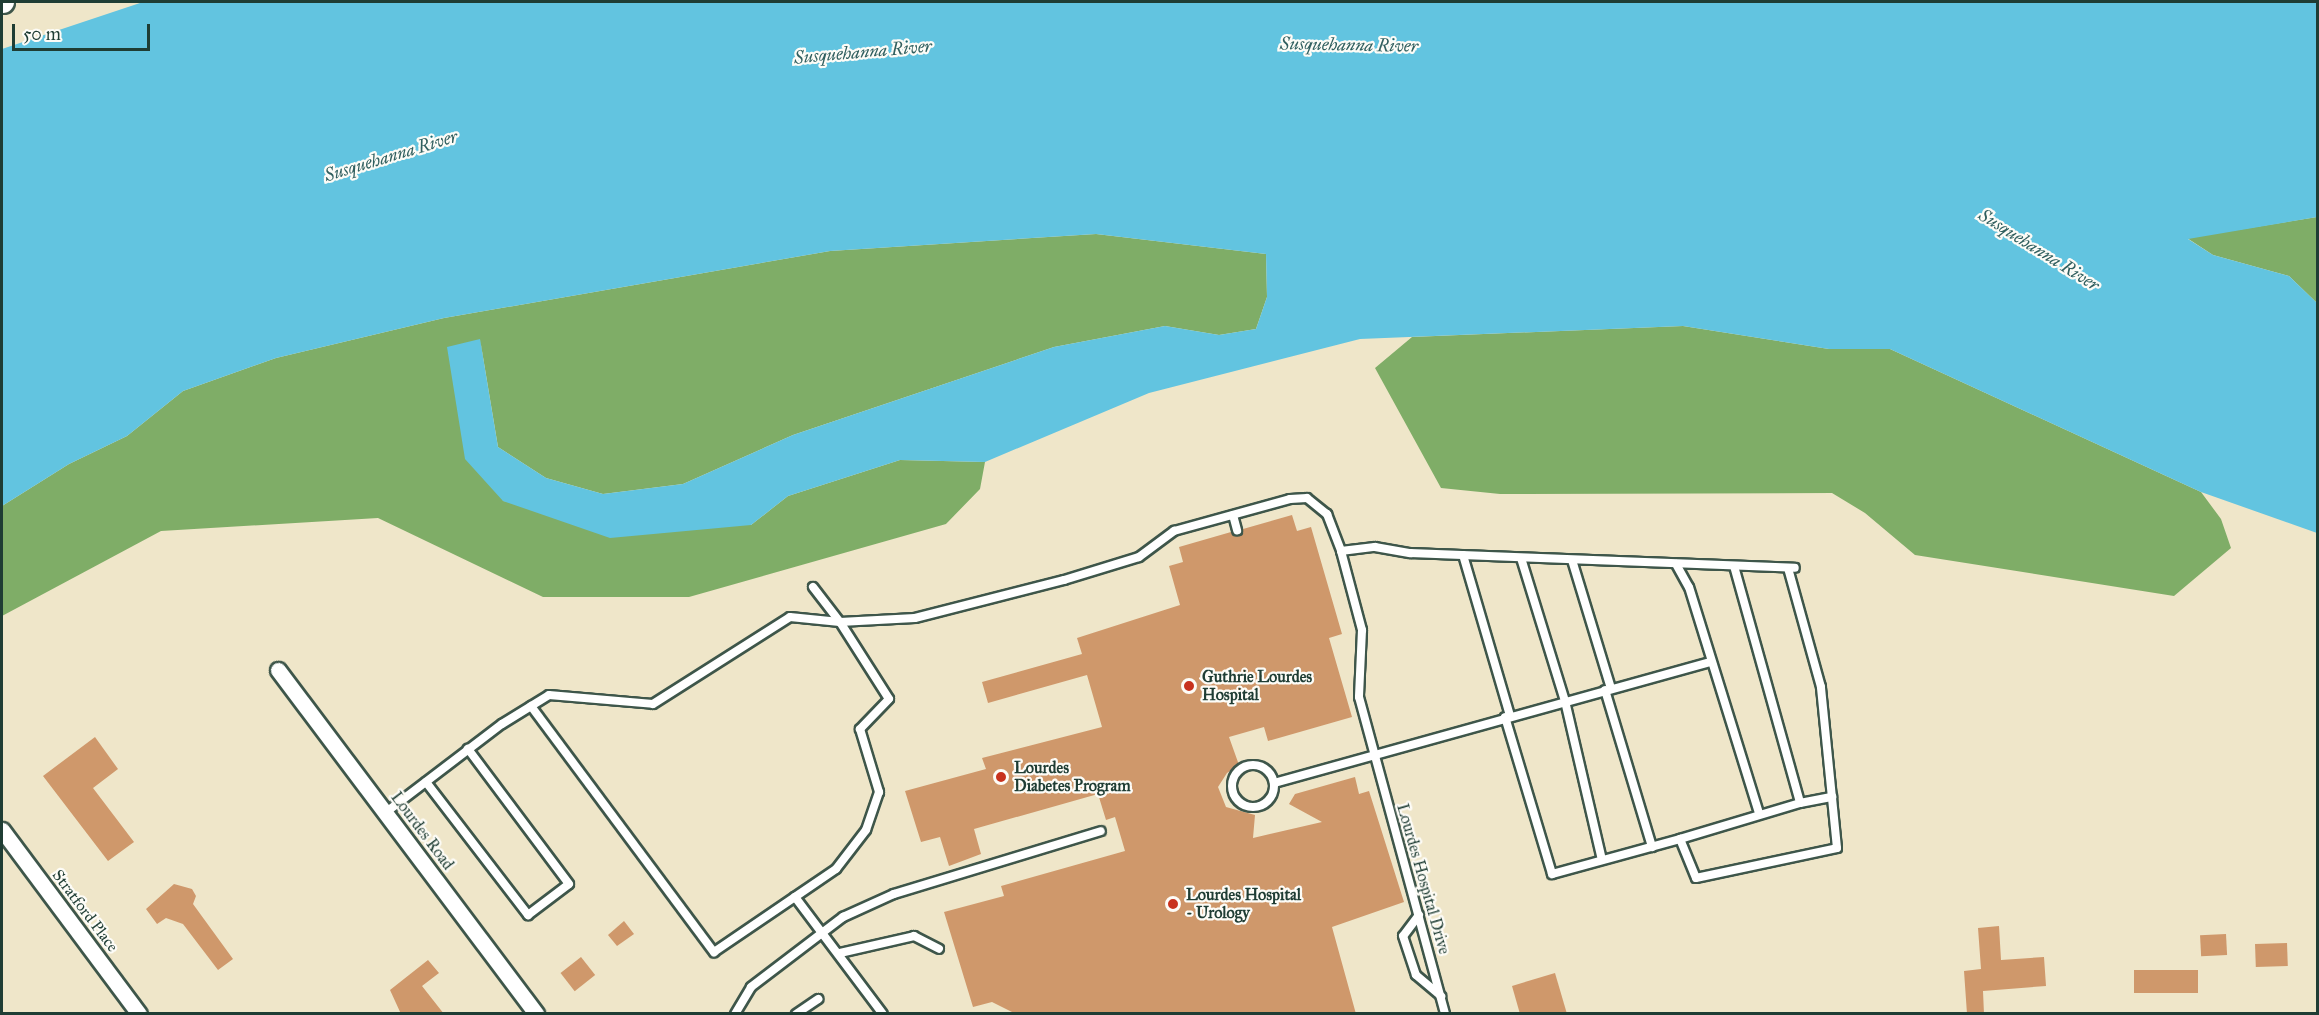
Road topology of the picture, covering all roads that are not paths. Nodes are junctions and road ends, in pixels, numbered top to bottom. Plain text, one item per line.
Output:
1 (1233, 514) junction
2 (1237, 530) dead end
3 (1341, 551) junction
4 (1462, 555) junction
5 (1521, 558) junction
6 (1572, 560) junction
7 (1676, 564) junction
8 (1734, 566) junction
9 (813, 587) dead end
10 (840, 622) junction
11 (1710, 662) junction
12 (278, 670) dead end
13 (1608, 689) junction
14 (1565, 701) junction
15 (531, 706) junction
16 (1507, 717) junction
17 (468, 749) junction
18 (1373, 753) junction
19 (426, 782) junction
20 (1274, 783) junction
21 (1832, 797) junction
22 (1800, 803) junction
23 (385, 813) junction
24 (1759, 813) junction
25 (2, 830) edge
26 (1101, 831) dead end
27 (1680, 839) junction
28 (1652, 847) junction
29 (1602, 860) junction
30 (795, 897) junction
31 (1419, 915) junction
32 (822, 929) junction
33 (939, 949) dead end
34 (840, 953) junction
35 (1441, 996) junction
36 (818, 999) dead end
37 (139, 1014) edge
38 (536, 1014) edge
39 (735, 1014) edge
40 (796, 1014) edge
41 (884, 1014) edge
42 (1445, 1014) edge

1 - 2 lane
1 - 3 lane, Lourdes Hospital Drive
1 - 10 lane
3 - 4 lane
3 - 18 lane, Lourdes Hospital Drive
4 - 5 lane
4 - 16 lane
5 - 6 lane
5 - 14 lane
6 - 7 lane
6 - 13 lane
7 - 8 lane
7 - 11 lane
8 - 21 lane
8 - 22 lane
9 - 10 lane
10 - 15 lane
10 - 30 lane
11 - 13 lane
11 - 24 lane
12 - 23 street, Lourdes Road
13 - 14 lane
13 - 28 lane
14 - 16 lane
14 - 29 lane
15 - 17 lane
15 - 30 lane
16 - 18 lane
16 - 29 lane
17 - 19 lane
17 - 19 lane
18 - 20 lane
18 - 31 lane, Lourdes Hospital Drive
19 - 23 lane
20 - 20 lane
21 - 22 lane
21 - 27 lane
22 - 24 lane
23 - 38 street, Lourdes Road
24 - 27 lane
25 - 37 street, Stratford Place
26 - 32 lane
27 - 28 lane
28 - 29 lane
30 - 32 lane
31 - 35 lane, Lourdes Hospital Drive
31 - 35 lane
32 - 34 lane
32 - 39 lane
33 - 34 lane
34 - 41 lane
35 - 42 lane, Lourdes Hospital Drive
36 - 40 lane

